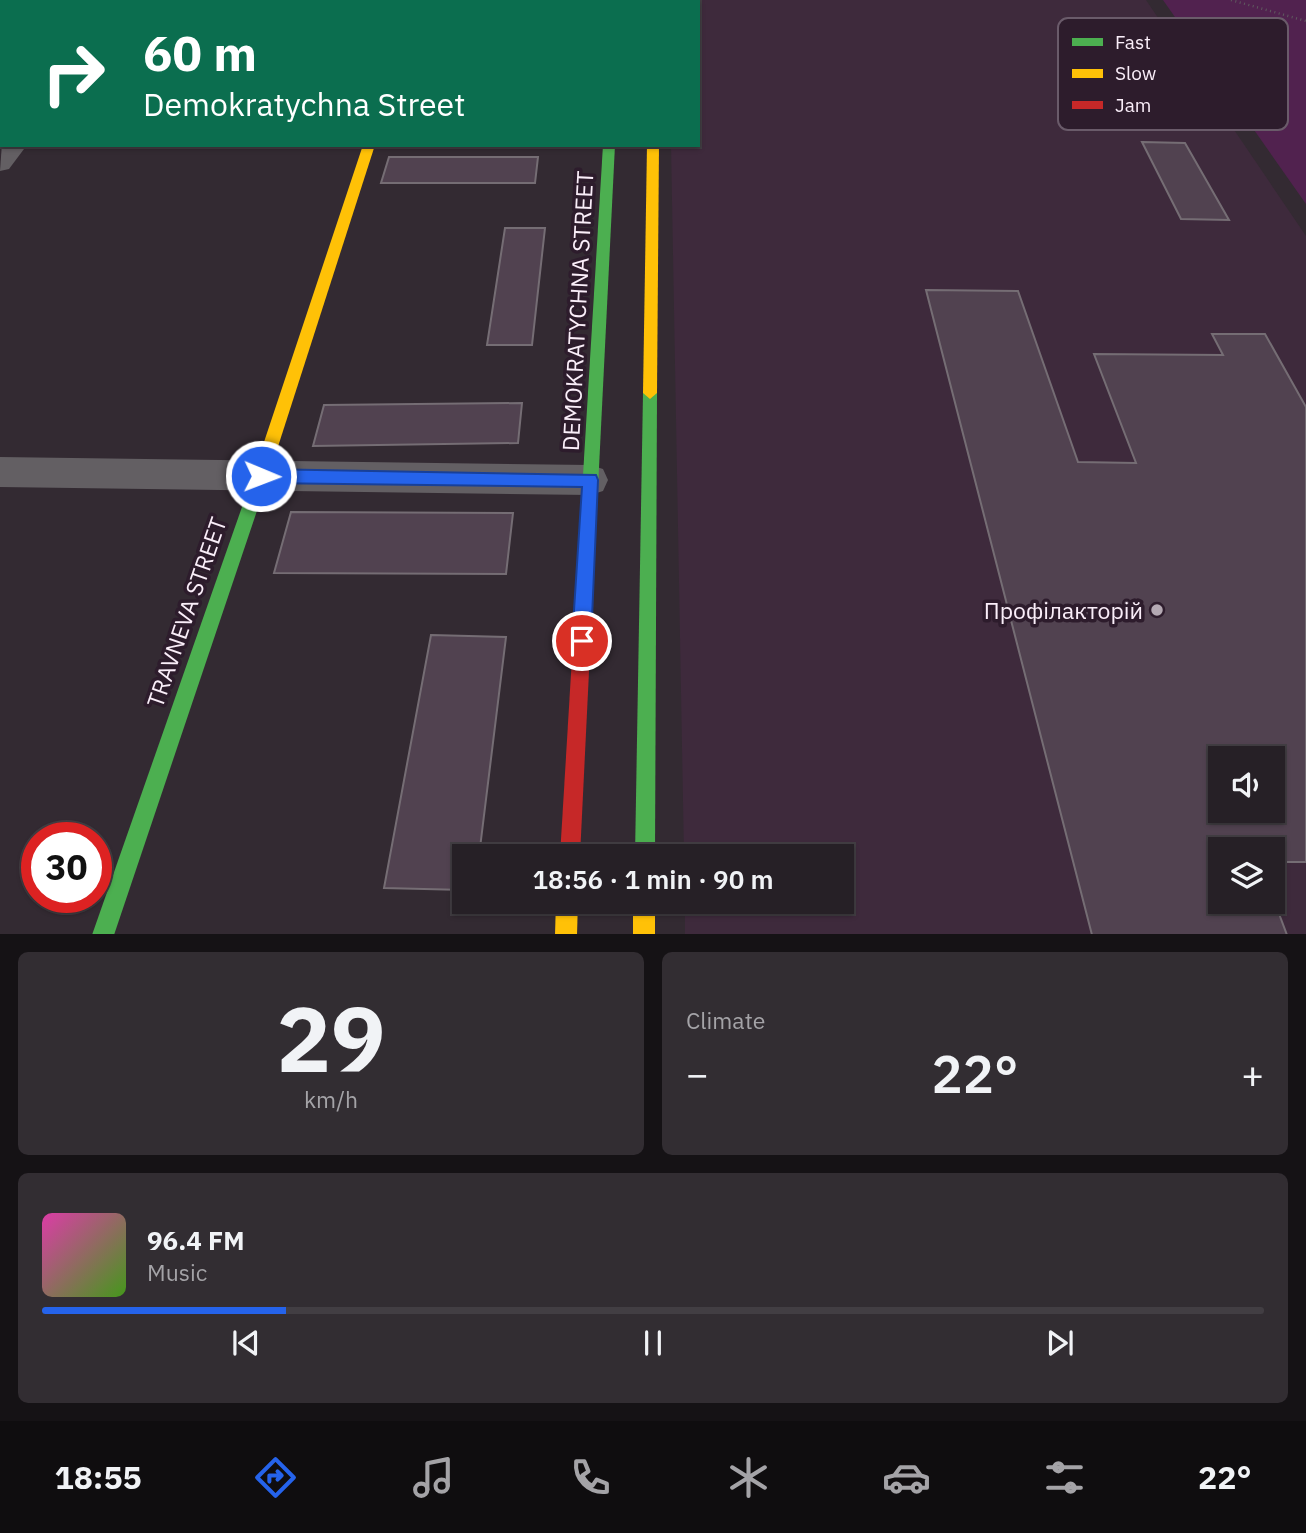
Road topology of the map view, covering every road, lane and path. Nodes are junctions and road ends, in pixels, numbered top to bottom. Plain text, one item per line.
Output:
1 (1231, 0) edge
2 (1306, 21) edge
3 (12, 147) edge
4 (368, 147) edge
5 (609, 147) edge
6 (653, 147) edge
7 (0, 163) edge
8 (0, 472) edge
9 (261, 476) junction
10 (590, 480) junction
11 (571, 844) edge
12 (645, 844) edge
13 (567, 914) edge
14 (645, 914) edge
15 (103, 934) edge
16 (566, 934) edge
17 (644, 934) edge

1 - 2 path
3 - 7 street
4 - 9 street, TRAVNEVA STREET
5 - 10 street, DEMOKRATYCHNA STREET
6 - 12 street
8 - 9 street
9 - 10 street
9 - 15 street, TRAVNEVA STREET
10 - 11 street, DEMOKRATYCHNA STREET
13 - 16 street
14 - 17 street

